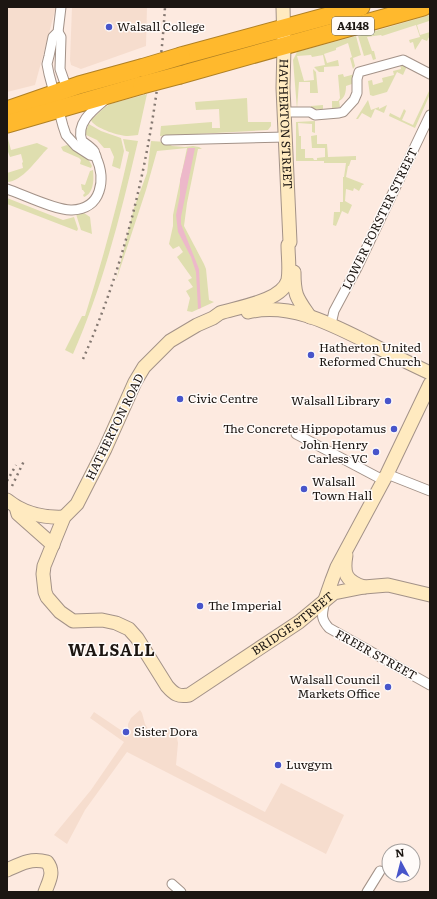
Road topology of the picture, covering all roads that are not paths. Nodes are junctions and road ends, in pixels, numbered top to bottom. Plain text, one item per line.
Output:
1 (61, 7) edge
2 (282, 7) edge
3 (361, 7) edge
4 (423, 7) edge
5 (284, 27) junction
6 (58, 32) junction
7 (284, 46) junction
8 (430, 74) edge
9 (142, 76) junction
10 (115, 92) junction
11 (63, 99) junction
12 (7, 110) edge
13 (285, 115) junction
14 (430, 115) edge
15 (7, 124) edge
16 (286, 137) junction
17 (166, 140) dead end
18 (96, 156) junction
19 (7, 189) edge
20 (290, 242) junction
21 (283, 289) joint
22 (310, 317) junction
23 (213, 318) junction
24 (331, 324) junction
25 (430, 374) edge
26 (430, 384) edge
27 (296, 434) dead end
28 (385, 477) junction
29 (430, 491) edge
30 (12, 504) edge
31 (64, 517) junction
32 (53, 544) junction
33 (347, 548) junction
34 (364, 587) junction
35 (430, 595) edge
36 (325, 600) junction
37 (430, 685) edge
38 (7, 870) edge
39 (380, 871) dead end
40 (172, 884) dead end
41 (45, 892) edge
42 (181, 892) edge
43 (367, 892) edge

1 - 6 street
2 - 5 street, HATHERTON STREET
3 - 5 highway, A4148
4 - 7 highway, A4148
5 - 7 street, HATHERTON STREET
5 - 9 highway, A4148, bridge
6 - 11 street
6 - 11 street
7 - 9 highway, A4148, bridge
7 - 13 street, HATHERTON STREET
8 - 13 street
9 - 10 highway, A4148
9 - 11 highway, A4148
10 - 11 highway, A4148
10 - 18 street
11 - 12 highway, A4148
11 - 15 highway, A4148
11 - 18 street
13 - 16 street, HATHERTON STREET
14 - 24 street, LOWER FORSTER STREET
16 - 17 street
16 - 20 street, HATHERTON STREET
18 - 19 street
20 - 21 street, HATHERTON STREET
20 - 22 street, HATHERTON STREET
21 - 23 street, HATHERTON ROAD
22 - 23 street, HATHERTON ROAD
22 - 24 street, HATHERTON ROAD
23 - 31 street, HATHERTON ROAD
24 - 25 street, HATHERTON ROAD
26 - 28 street
27 - 28 street
28 - 29 street
28 - 33 street
30 - 31 street
30 - 32 street
31 - 32 street
32 - 36 street, BRIDGE STREET
33 - 34 street
33 - 36 street
34 - 35 street, BRIDGE STREET
34 - 36 street, BRIDGE STREET
36 - 37 street, FREER STREET
38 - 41 street
39 - 43 street
40 - 42 street

